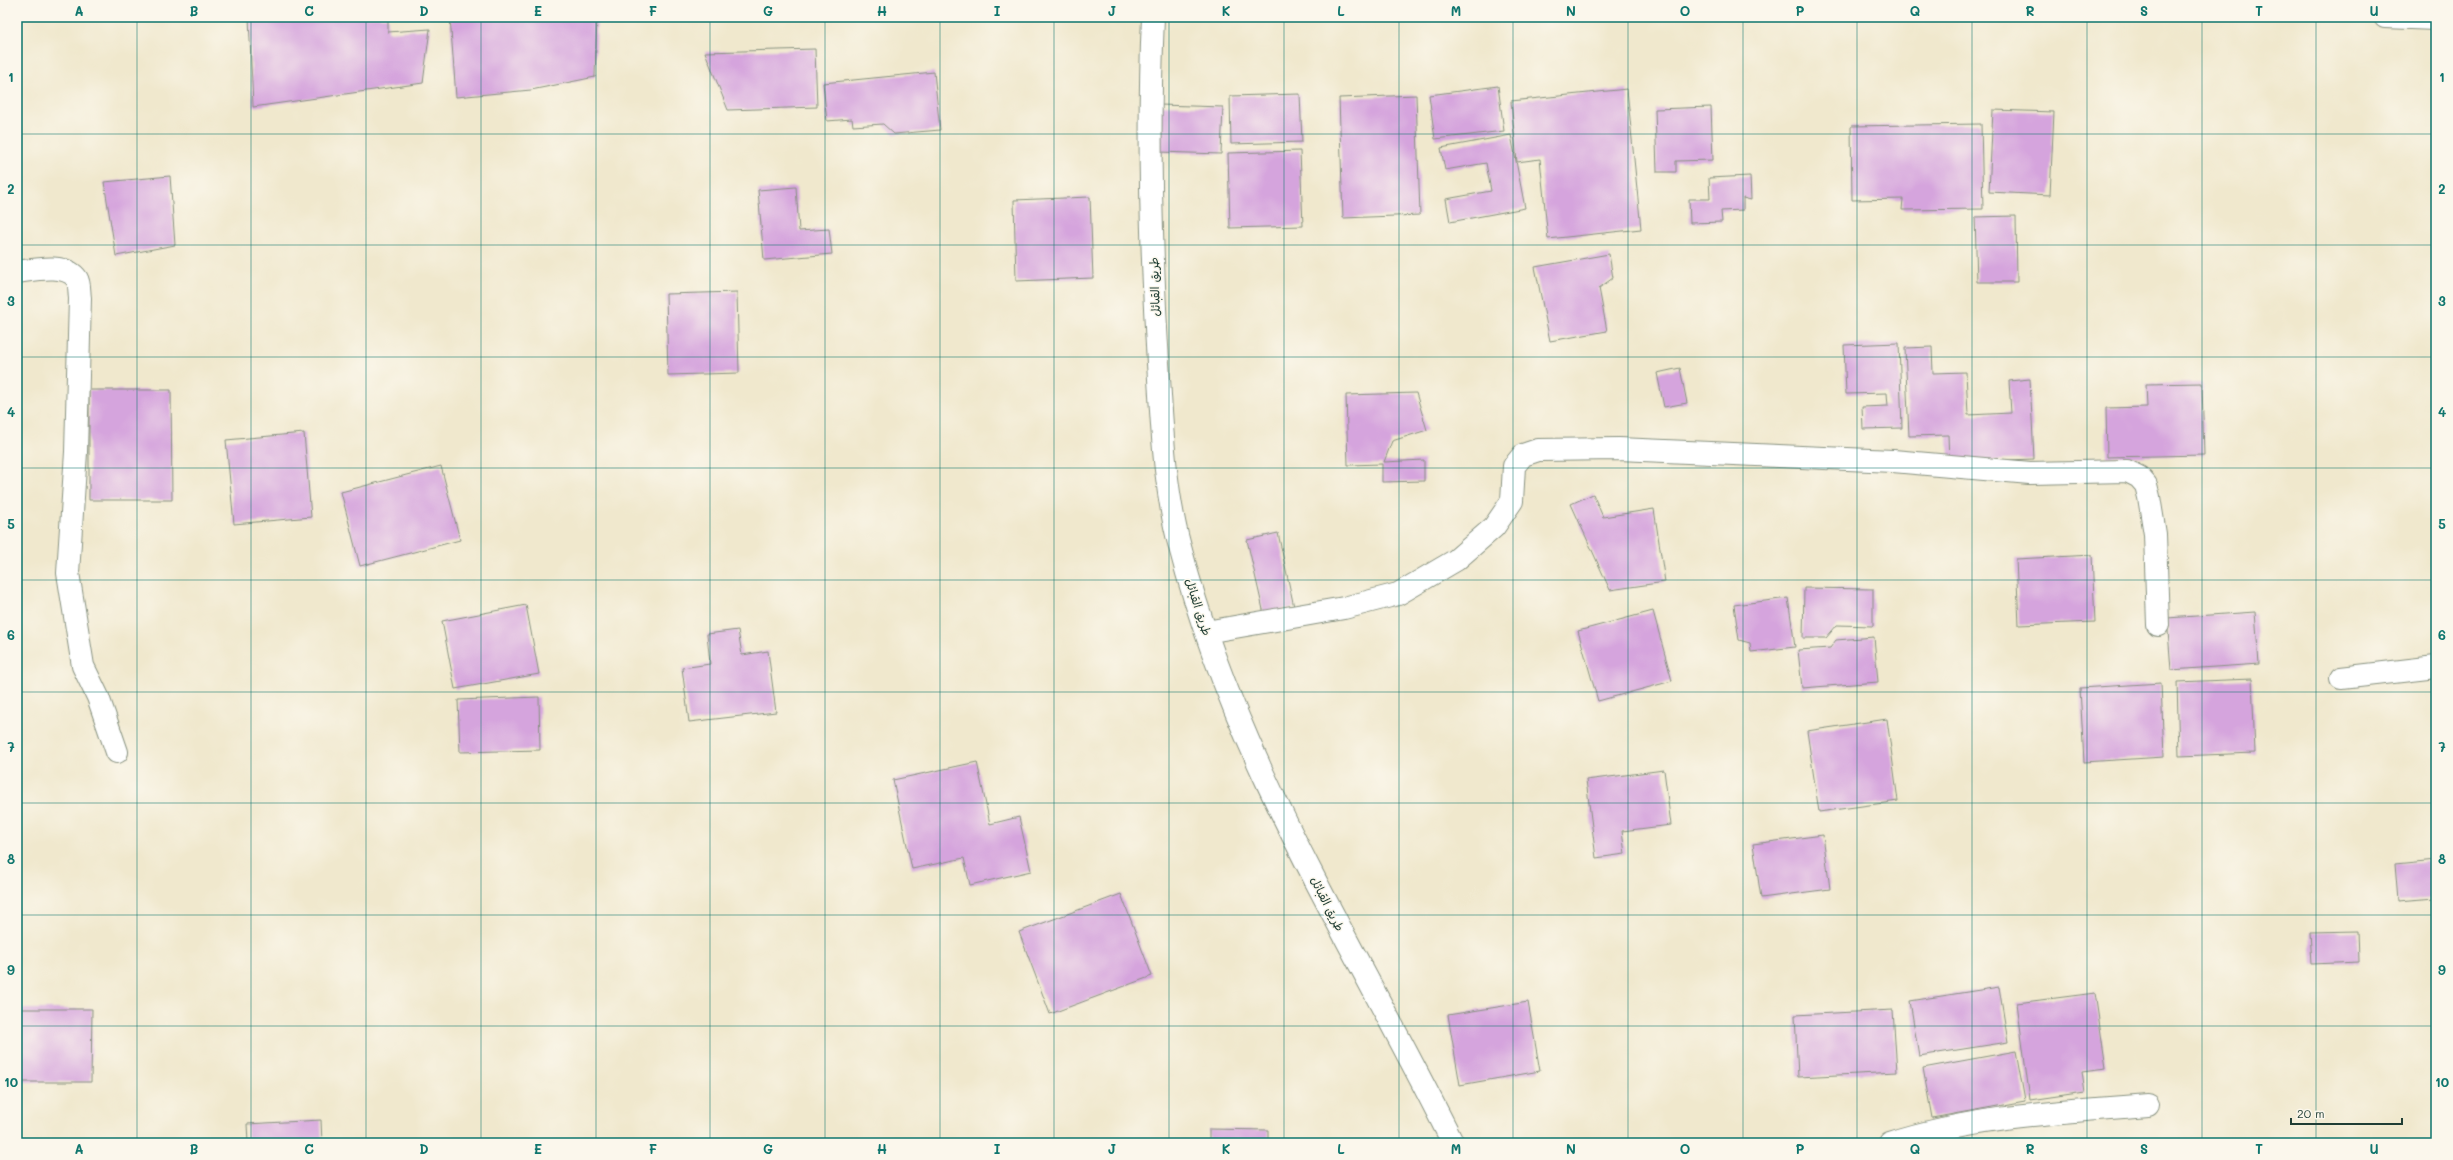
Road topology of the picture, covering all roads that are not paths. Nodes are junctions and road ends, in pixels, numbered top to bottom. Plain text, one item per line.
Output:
1 (1153, 17) edge
2 (2385, 17) edge
3 (2436, 19) edge
4 (17, 272) edge
5 (2158, 625) dead end
6 (1206, 632) junction
7 (2436, 667) edge
8 (2341, 678) dead end
9 (117, 752) dead end
10 (2148, 1105) dead end
11 (1453, 1143) edge
12 (1890, 1143) edge

1 - 6 main road, طريق القبائل
2 - 3 main road
4 - 9 main road
5 - 6 main road
6 - 11 main road, طريق القبائل
7 - 8 main road
10 - 12 main road

